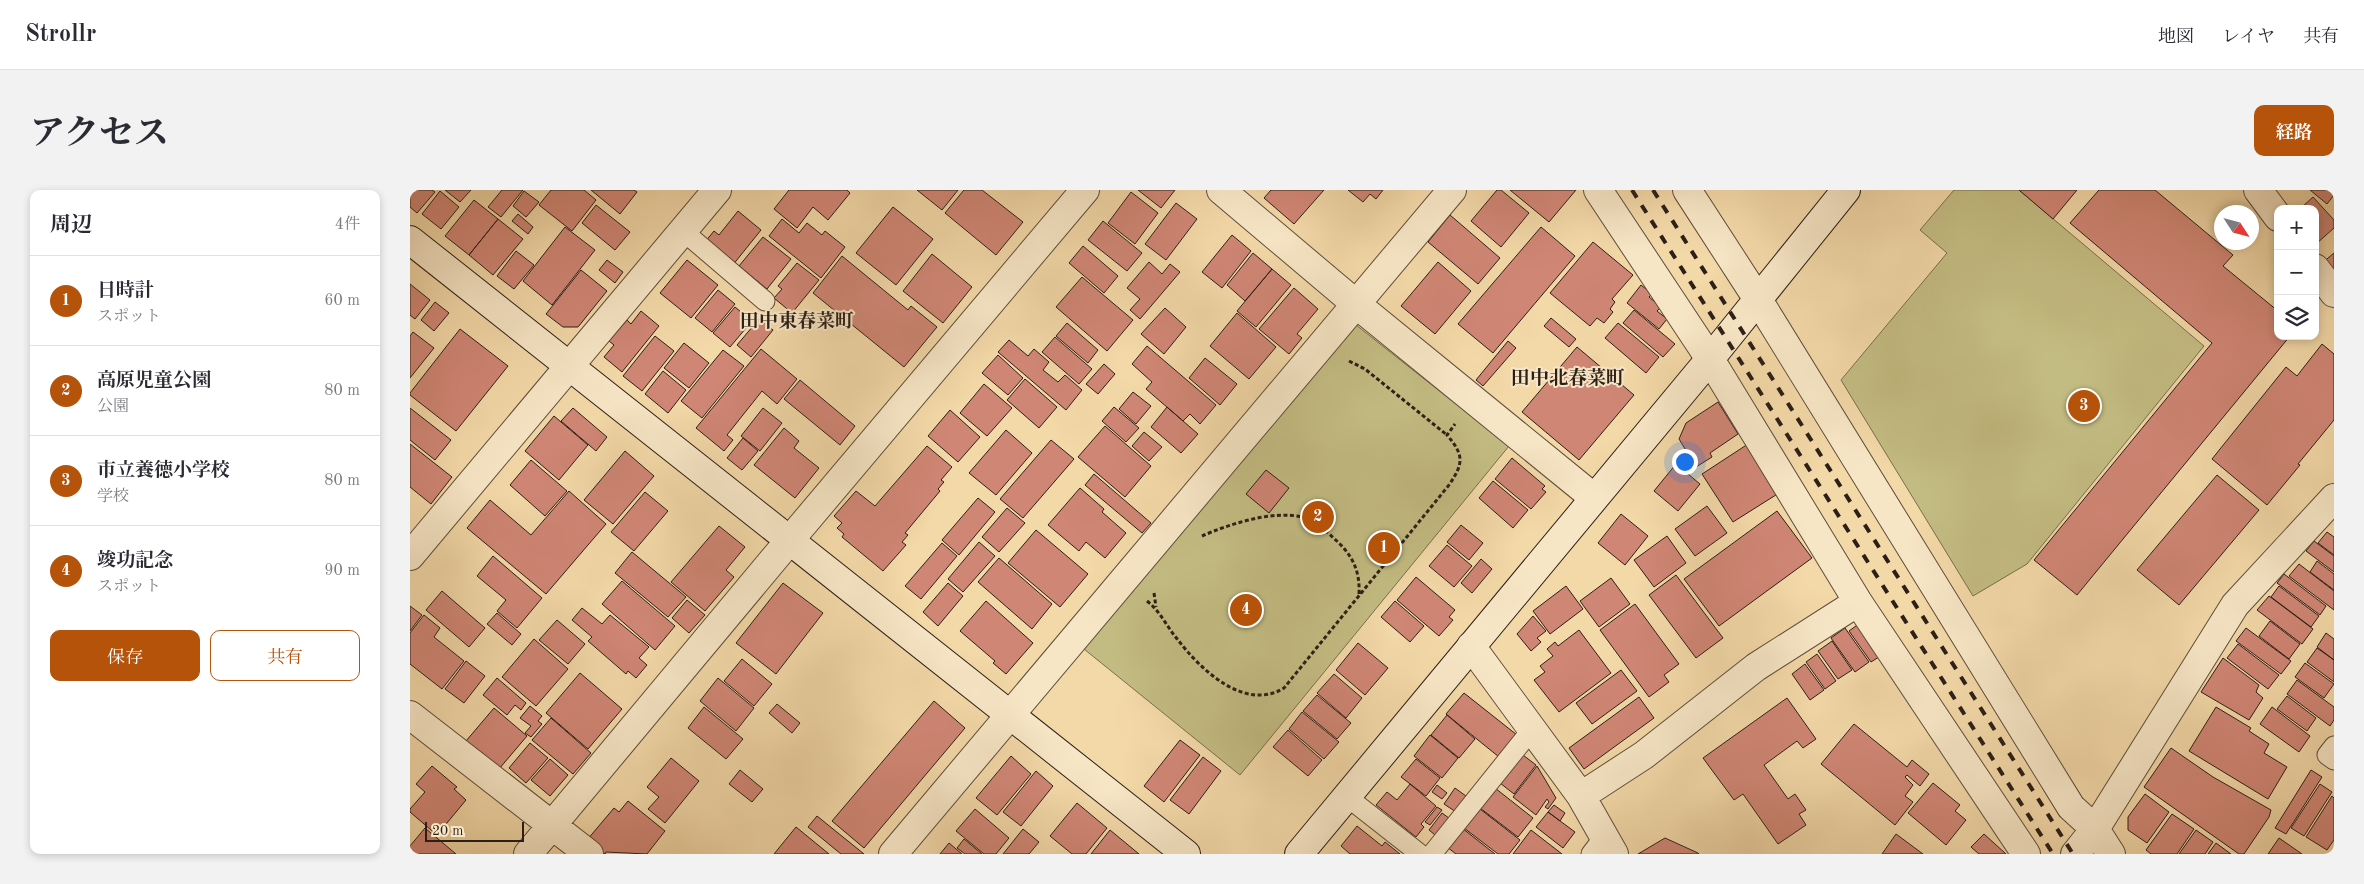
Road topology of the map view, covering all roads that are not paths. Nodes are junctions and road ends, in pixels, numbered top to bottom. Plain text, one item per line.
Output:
1 (717, 190) edge
2 (1085, 190) edge
3 (1221, 190) edge
4 (1452, 190) edge
5 (1598, 190) edge
6 (1687, 190) edge
7 (1846, 190) edge
8 (2258, 190) edge
9 (2274, 212) edge
10 (683, 231) junction
11 (410, 240) edge
12 (2319, 273) edge
13 (2334, 294) edge
14 (1757, 298) junction
15 (765, 301) dead end
16 (1356, 304) junction
17 (1710, 359) junction
18 (569, 367) junction
19 (1593, 497) junction
20 (2334, 498) edge
21 (789, 541) junction
22 (410, 556) edge
23 (1858, 602) junction
24 (1471, 646) junction
25 (410, 715) edge
26 (1010, 715) junction
27 (1533, 728) junction
28 (2334, 746) edge
29 (2334, 760) edge
30 (1346, 796) junction
31 (1581, 796) junction
32 (552, 825) junction
33 (2095, 829) junction
34 (1603, 848) edge
35 (528, 854) edge
36 (589, 854) edge
37 (893, 854) edge
38 (1186, 854) edge
39 (1299, 854) edge
40 (1420, 854) edge
41 (1432, 854) edge
42 (2026, 854) edge
43 (2075, 854) edge
44 (2111, 854) edge

1 - 10 street
2 - 21 street
3 - 16 street
4 - 16 street
5 - 17 street
6 - 14 street
7 - 14 street
8 - 9 street
10 - 15 lane
10 - 18 street
11 - 18 street
12 - 13 street
14 - 17 street
14 - 33 street
16 - 19 street
16 - 26 street
17 - 19 street
17 - 23 street
18 - 21 street
18 - 22 street
19 - 24 street
20 - 33 street
21 - 26 street
21 - 32 street
23 - 31 street
23 - 42 street
24 - 27 street
24 - 30 street
25 - 32 street
26 - 37 street
26 - 38 street
27 - 31 street
27 - 41 lane
28 - 29 lane
30 - 39 street
30 - 40 lane
31 - 34 street
32 - 35 street
32 - 36 street
33 - 43 street
33 - 44 street

